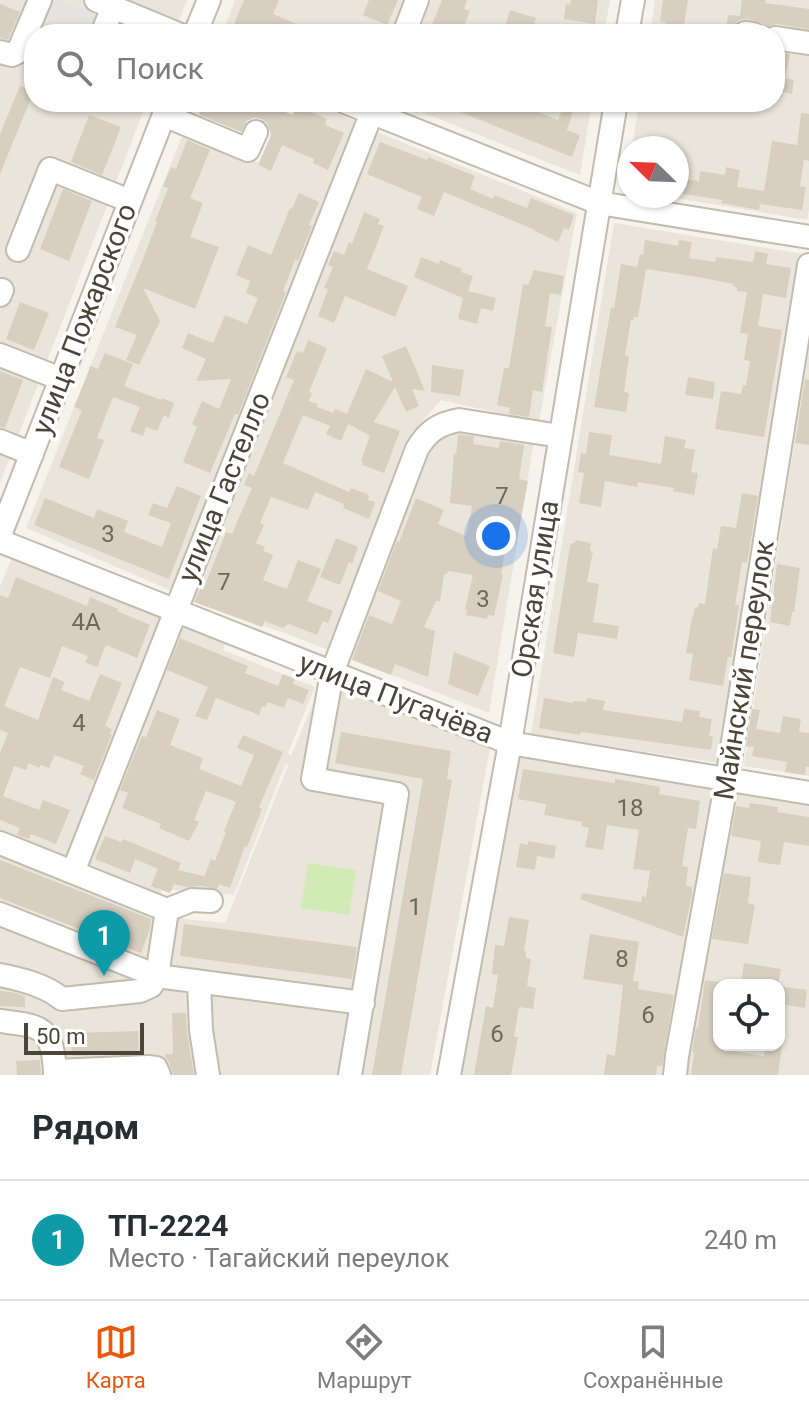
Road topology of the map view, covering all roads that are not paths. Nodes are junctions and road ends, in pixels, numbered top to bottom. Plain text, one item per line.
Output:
1 (40, 0) edge
2 (209, 0) edge
3 (417, 0) edge
4 (633, 0) edge
5 (104, 4) edge
6 (30, 24) edge
7 (103, 24) edge
8 (153, 24) edge
9 (199, 24) edge
10 (408, 24) edge
11 (629, 24) edge
12 (24, 38) edge
13 (785, 39) edge
14 (809, 43) edge
15 (0, 52) edge
16 (165, 112) edge
17 (172, 112) edge
18 (372, 112) edge
19 (386, 112) edge
20 (614, 112) edge
21 (256, 132) dead end
22 (130, 201) junction
23 (599, 203) junction
24 (809, 237) edge
25 (18, 250) dead end
26 (809, 265) edge
27 (0, 355) edge
28 (61, 379) junction
29 (560, 436) junction
30 (1, 443) edge
31 (32, 454) junction
32 (0, 538) edge
33 (175, 611) junction
34 (332, 673) junction
35 (510, 743) junction
36 (727, 779) junction
37 (809, 793) edge
38 (0, 843) edge
39 (73, 872) junction
40 (211, 901) dead end
41 (167, 910) junction
42 (0, 914) edge
43 (0, 975) edge
44 (157, 976) junction
45 (199, 982) junction
46 (62, 999) junction
47 (363, 1003) junction
48 (0, 1021) edge
49 (38, 1027) junction
50 (55, 1073) edge
51 (159, 1075) edge
52 (208, 1075) edge
53 (350, 1075) edge
54 (449, 1075) edge
55 (675, 1075) edge

1 - 6 street
2 - 9 street
3 - 10 street
4 - 11 street
5 - 7 street
5 - 8 street
12 - 15 street
13 - 14 street
16 - 22 street, улица Пожарского
17 - 21 street
18 - 33 street, улица Гастелло
19 - 23 street
20 - 23 street, Орская улица
22 - 25 street
22 - 28 street, улица Пожарского
23 - 24 street
23 - 29 street, Орская улица
26 - 36 street, Майнский переулок
27 - 28 street
28 - 31 street, улица Пожарского
29 - 34 street
29 - 35 street, Орская улица
30 - 31 street
31 - 32 street, улица Пожарского
32 - 33 street, улица Пугачёва
33 - 34 street, улица Пугачёва
33 - 39 street, улица Гастелло
34 - 35 street, улица Пугачёва
34 - 47 street
35 - 36 street, улица Пугачёва
35 - 54 street, Орская улица
36 - 37 street, улица Пугачёва
36 - 55 street, Майнский переулок
38 - 39 street
39 - 41 street
40 - 41 street
41 - 44 street
42 - 44 street
43 - 46 street
44 - 45 street
44 - 46 street
45 - 47 street
45 - 52 street
46 - 49 street
47 - 53 street
48 - 49 street
49 - 50 street
50 - 51 street

